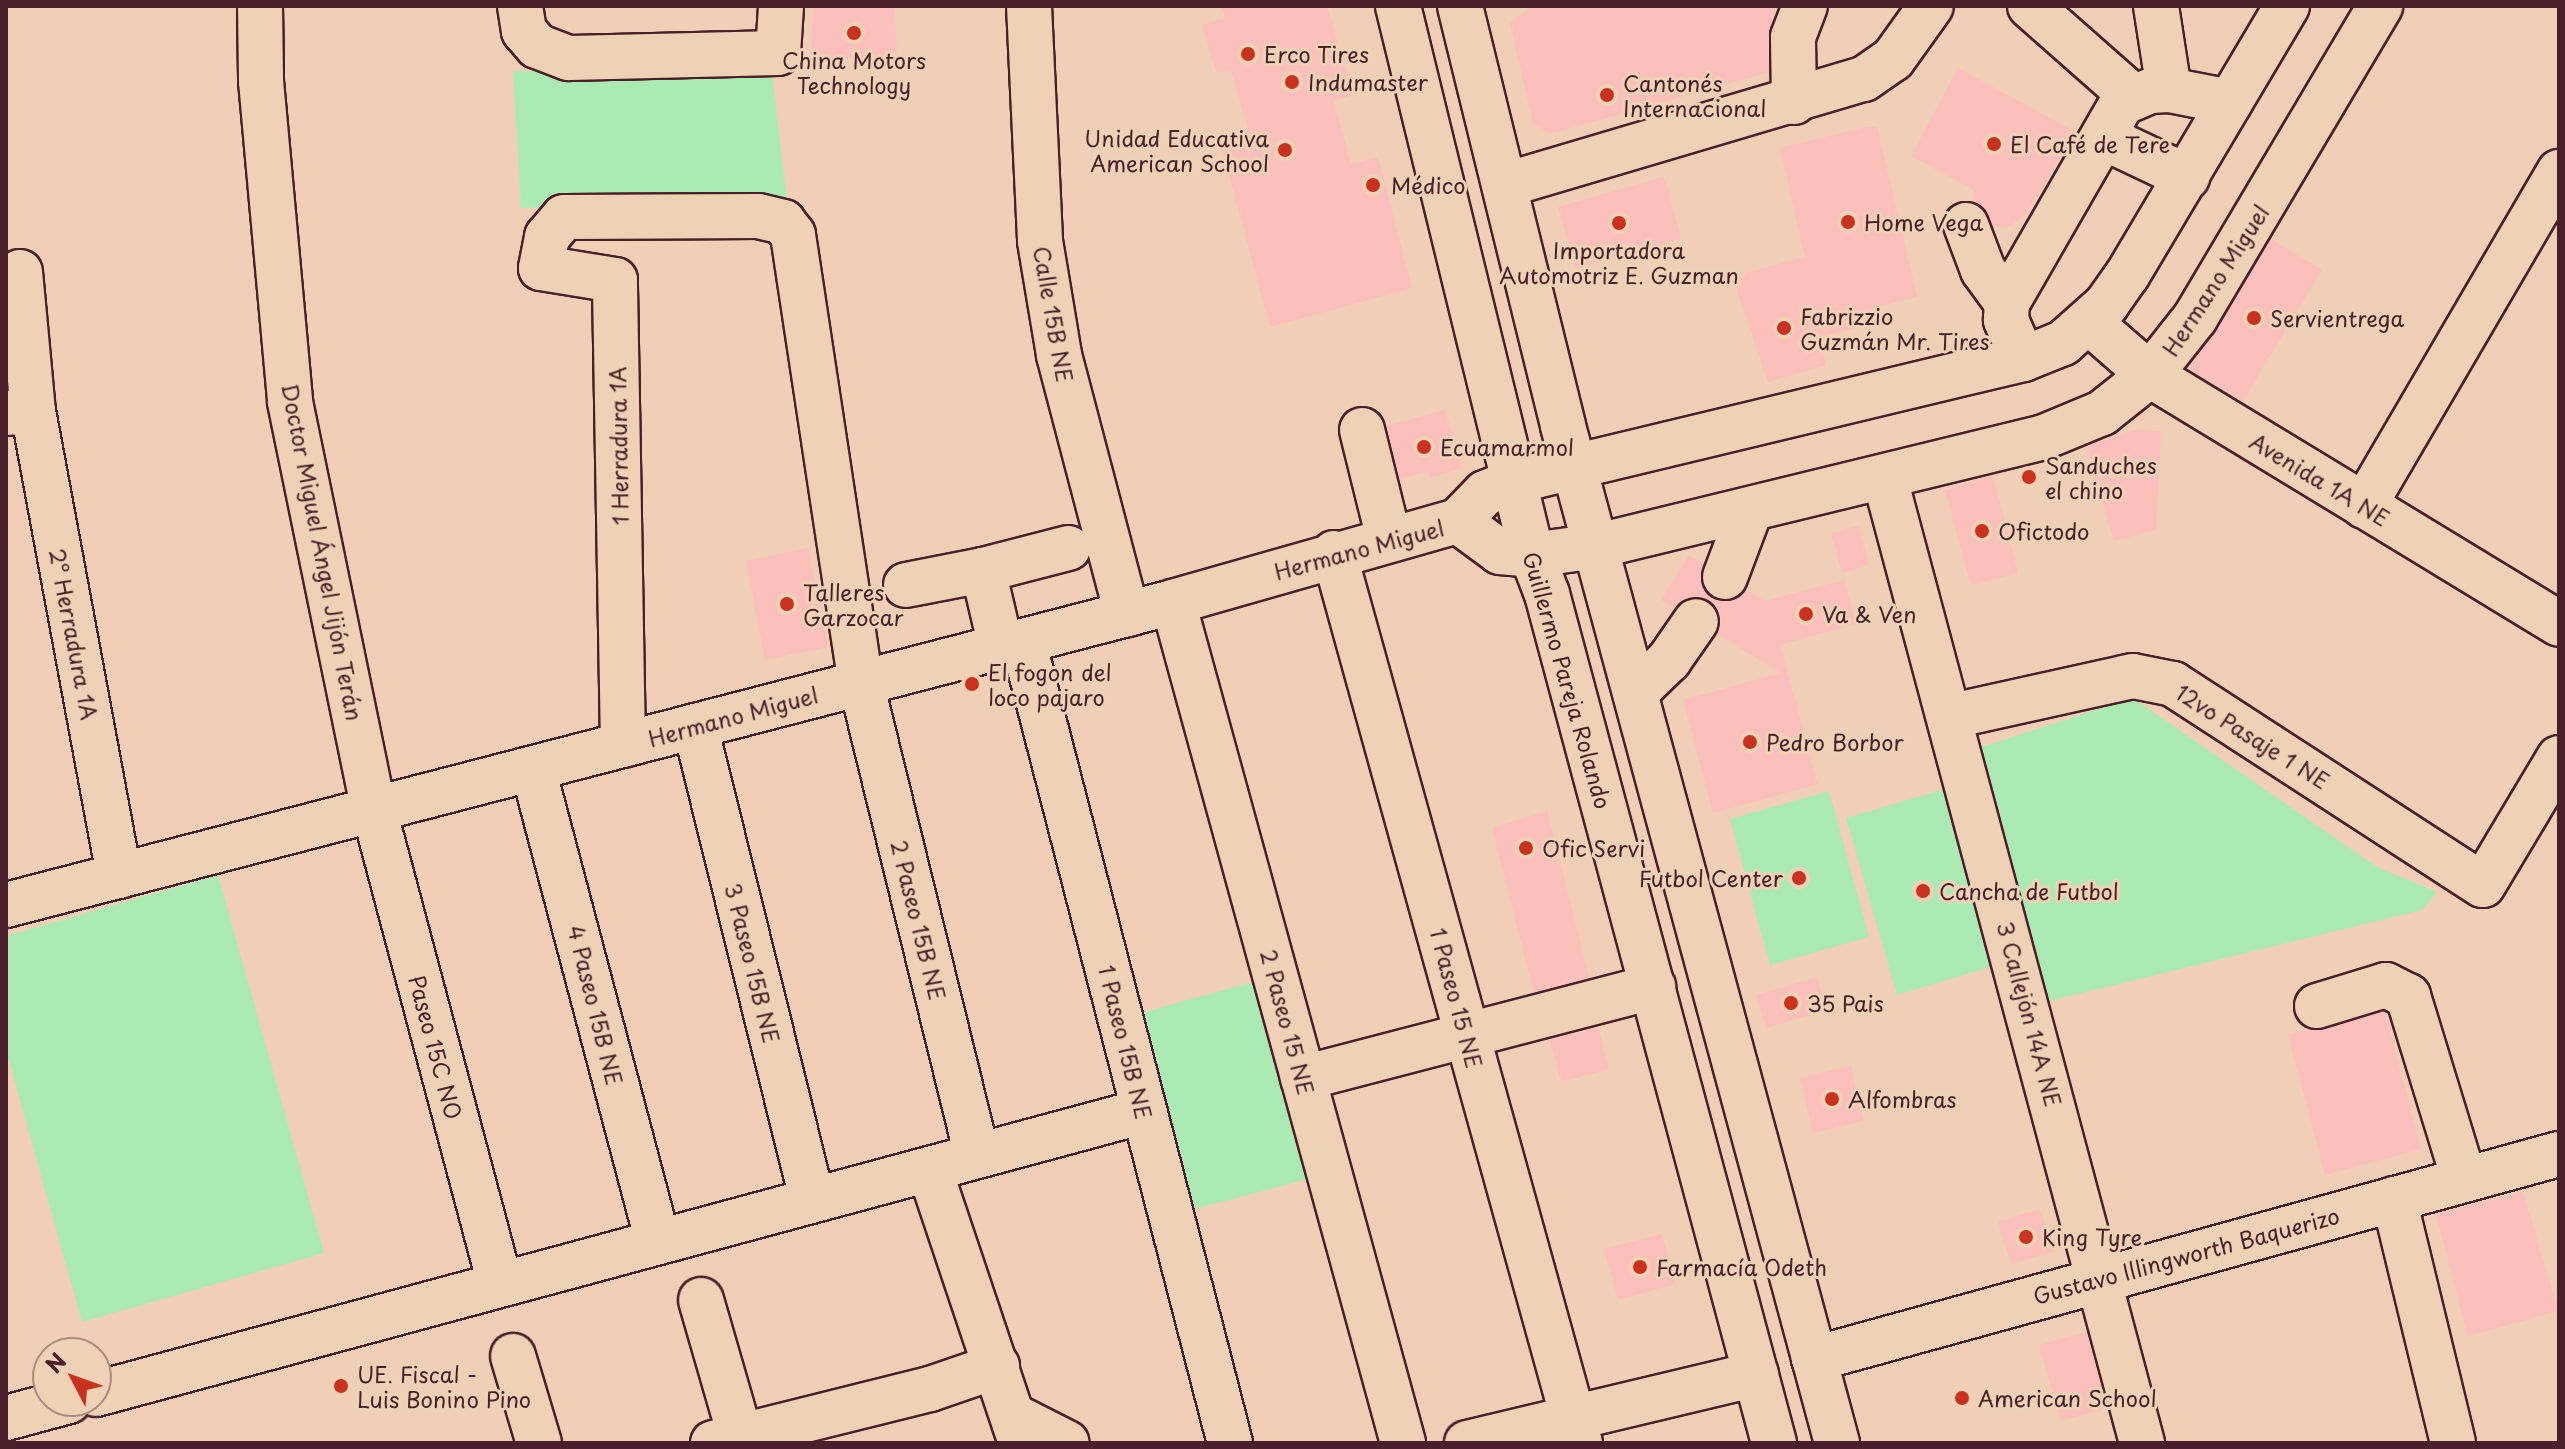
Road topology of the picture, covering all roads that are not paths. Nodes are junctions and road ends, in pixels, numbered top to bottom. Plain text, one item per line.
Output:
1 (260, 6) edge
2 (520, 6) edge
3 (781, 6) edge
4 (1029, 6) edge
5 (1398, 6) edge
6 (1460, 6) edge
7 (1805, 6) edge
8 (1931, 6) edge
9 (2030, 6) edge
10 (2156, 6) edge
11 (2287, 6) edge
12 (2380, 6) edge
13 (2150, 93) junction
14 (1794, 102) junction
15 (2230, 102) junction
16 (2105, 138) junction
17 (2559, 172) edge
18 (2187, 177) junction
19 (1505, 185) junction
20 (1966, 225) dead end
21 (20, 272) dead end
22 (2007, 303) junction
23 (2089, 322) junction
24 (2023, 359) junction
25 (2150, 375) junction
26 (18, 412) edge
27 (1362, 430) dead end
28 (1576, 468) junction
29 (1515, 481) junction
30 (1889, 494) dead end
31 (2364, 506) junction
32 (1750, 511) junction
33 (1458, 521) junction
34 (1389, 539) junction
35 (1597, 546) junction
36 (1068, 548) dead end
37 (1334, 553) junction
38 (1532, 555) junction
39 (983, 570) junction
40 (1725, 577) dead end
41 (906, 585) dead end
42 (1173, 602) junction
43 (1127, 614) junction
44 (1696, 621) dead end
45 (2559, 624) edge
46 (1012, 644) junction
47 (861, 683) junction
48 (1637, 691) junction
49 (1952, 716) junction
50 (695, 726) junction
51 (623, 745) junction
52 (2559, 758) edge
53 (533, 769) junction
54 (374, 810) junction
55 (119, 876) junction
56 (6, 905) edge
57 (1653, 987) junction
58 (2317, 1006) dead end
59 (1467, 1034) junction
60 (1303, 1078) junction
61 (1144, 1111) junction
62 (2559, 1154) edge
63 (977, 1156) junction
64 (930, 1171) junction
65 (2464, 1179) junction
66 (2394, 1199) junction
67 (812, 1200) junction
68 (658, 1242) junction
69 (2099, 1278) junction
70 (500, 1285) junction
71 (701, 1300) dead end
72 (513, 1356) dead end
73 (1814, 1359) junction
74 (997, 1366) junction
75 (1756, 1374) junction
76 (112, 1390) edge
77 (32, 1411) edge
78 (6, 1418) edge
79 (1017, 1430) edge
80 (1577, 1430) edge
81 (727, 1439) edge
82 (539, 1443) edge
83 (1067, 1443) edge
84 (1230, 1443) edge
85 (1403, 1443) edge
86 (1467, 1443) edge
87 (1774, 1443) edge
88 (1837, 1443) edge
89 (2142, 1443) edge
90 (2453, 1443) edge

1 - 54 street, Doctor Miguel Ángel Jijón Terán
2 - 3 street
4 - 43 street, Calle 15B NE
5 - 29 street, Guillermo Pareja Rolando
6 - 19 street
7 - 14 street
8 - 14 street
9 - 13 street
10 - 13 street
11 - 15 street, Hermano Miguel
12 - 25 street, Hermano Miguel
13 - 15 street
13 - 16 street
14 - 19 street
15 - 18 street, Hermano Miguel
16 - 18 street
16 - 22 street
17 - 31 street
18 - 23 street, Hermano Miguel
19 - 28 street
20 - 22 street
21 - 26 street, 2° Herradura 1A
22 - 24 street
23 - 24 street, Hermano Miguel
23 - 25 street, Avenida 1A NE
24 - 28 street, Hermano Miguel
25 - 31 street, Avenida 1A NE
25 - 32 street, Hermano Miguel
26 - 55 street, 2° Herradura 1A
27 - 34 street
28 - 29 street, Hermano Miguel
28 - 35 street
29 - 33 street, Hermano Miguel
29 - 38 street, Guillermo Pareja Rolando
30 - 49 street, 3 Callejón 14A NE
31 - 45 street, Avenida 1A NE
32 - 35 street, Hermano Miguel
32 - 40 street
33 - 34 street, Hermano Miguel
33 - 38 street, Hermano Miguel
34 - 37 street, Hermano Miguel
35 - 38 street, Hermano Miguel
35 - 48 street
36 - 39 street
37 - 42 street, Hermano Miguel
37 - 59 street, 1 Paseo 15 NE
38 - 57 street, Guillermo Pareja Rolando
39 - 41 street
39 - 46 street, 1 Paseo 15B NE
42 - 43 street, Hermano Miguel
42 - 60 street, 2 Paseo 15 NE
43 - 46 street, Hermano Miguel
44 - 48 street
46 - 47 street, Hermano Miguel
46 - 61 street, 1 Paseo 15B NE
47 - 50 street, Hermano Miguel
47 - 51 street, 1 Herradura 1A
47 - 63 street, 2 Paseo 15B NE
48 - 73 street
49 - 52 street, 12vo Pasaje 1 NE
49 - 69 street, 3 Callejón 14A NE
50 - 51 street, Hermano Miguel
50 - 67 street, 3 Paseo 15B NE
51 - 53 street, Hermano Miguel
53 - 54 street, Hermano Miguel
53 - 68 street, 4 Paseo 15B NE
54 - 55 street, Hermano Miguel
54 - 70 street, Paseo 15C NO
55 - 56 street, Hermano Miguel
57 - 59 street
57 - 75 street, Guillermo Pareja Rolando
58 - 65 street
59 - 60 street
59 - 80 street, 1 Paseo 15 NE
60 - 85 street, 2 Paseo 15 NE
61 - 63 street
61 - 84 street, 1 Paseo 15B NE
62 - 65 street, Gustavo Illingworth Baquerizo
63 - 64 street
64 - 67 street
64 - 74 street
65 - 66 street, Gustavo Illingworth Baquerizo
66 - 69 street, Gustavo Illingworth Baquerizo
66 - 90 street
67 - 68 street
68 - 70 street
69 - 73 street, Gustavo Illingworth Baquerizo
69 - 89 street, 3 Callejón 14A NE
70 - 76 street
71 - 81 street
72 - 82 street
73 - 88 street
74 - 79 street
74 - 81 street
75 - 80 street
75 - 87 street, Guillermo Pareja Rolando
77 - 78 street
79 - 83 street
80 - 86 street

